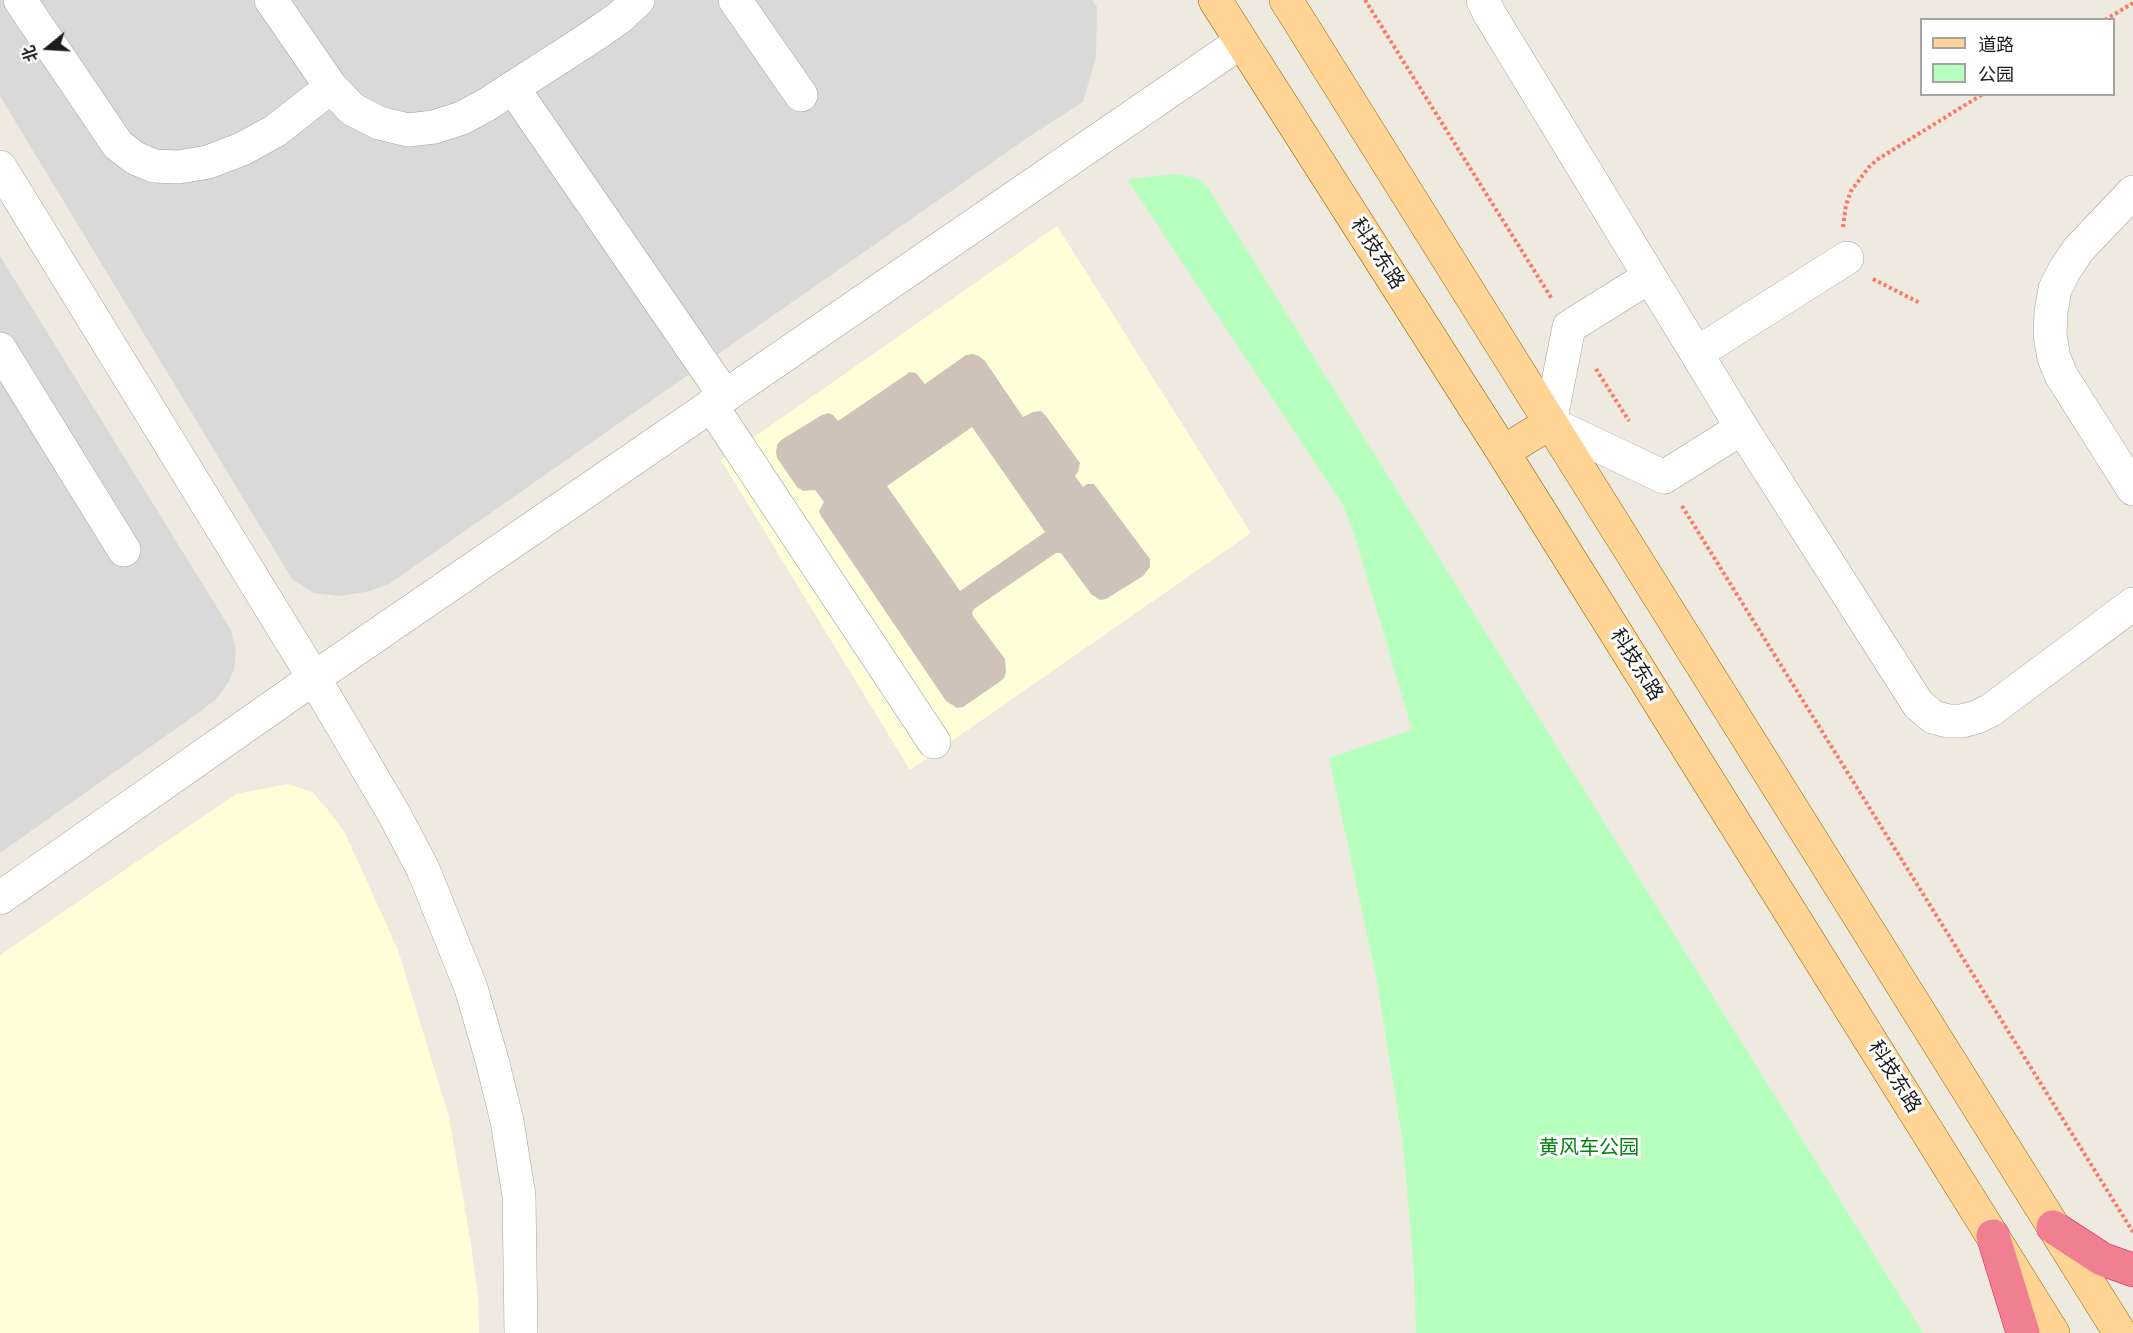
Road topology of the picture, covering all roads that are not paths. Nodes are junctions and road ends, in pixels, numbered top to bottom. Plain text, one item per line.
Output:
1 (20, 0) edge
2 (272, 0) edge
3 (638, 0) edge
4 (735, 0) edge
5 (1215, 0) edge
6 (1483, 0) edge
7 (1289, 1) edge
8 (1241, 42) junction
9 (331, 87) junction
10 (513, 88) junction
11 (801, 95) dead end
12 (0, 166) edge
13 (2133, 192) edge
14 (1847, 258) road end
15 (1649, 277) junction
16 (0, 349) edge
17 (1697, 353) junction
18 (718, 401) junction
19 (1550, 423) junction
20 (1742, 428) junction
21 (1503, 452) junction
22 (2133, 489) edge
23 (124, 550) dead end
24 (2133, 604) edge
25 (314, 678) junction
26 (934, 742) dead end
27 (0, 898) edge
28 (2053, 1227) junction
29 (1993, 1236) junction
30 (2133, 1270) edge
31 (521, 1333) edge
32 (2023, 1333) edge
33 (2054, 1333) edge
34 (2120, 1333) edge

1 - 9 street
2 - 9 street
3 - 10 street
4 - 11 street
5 - 8 main road, 科技东路
6 - 15 street
7 - 19 main road
8 - 18 street
8 - 21 main road, 科技东路
9 - 10 street
10 - 18 street
12 - 25 street
13 - 22 street
14 - 17 street
15 - 17 street
15 - 19 street
16 - 23 street
17 - 20 street
18 - 25 street
18 - 26 street
19 - 20 street
19 - 21 main road
19 - 28 main road
20 - 24 street
21 - 29 main road, 科技东路
25 - 27 street
25 - 31 street
28 - 30 highway
28 - 34 main road
29 - 32 highway
29 - 33 main road, 科技东路

